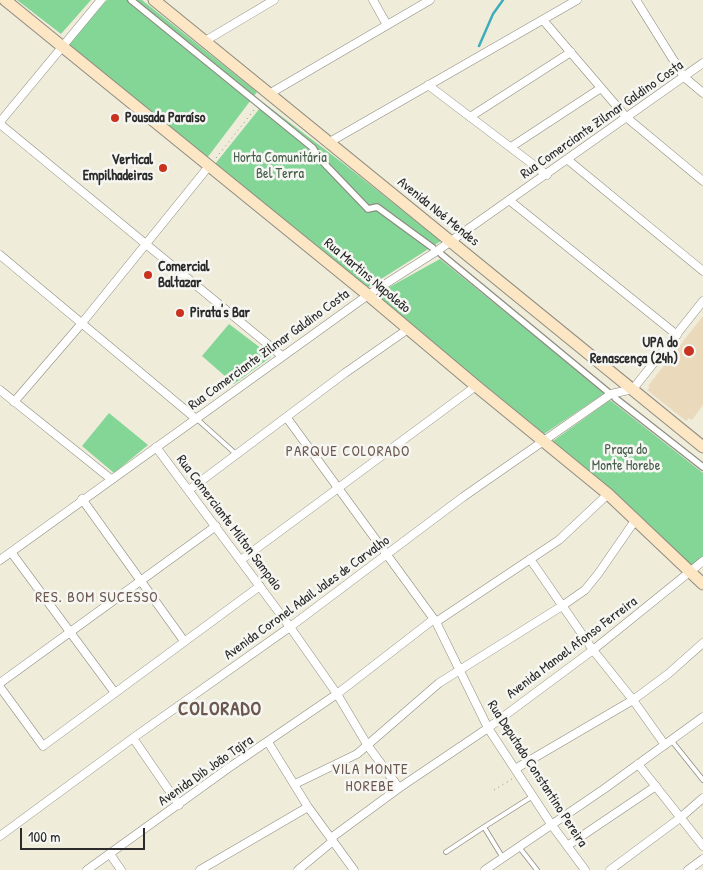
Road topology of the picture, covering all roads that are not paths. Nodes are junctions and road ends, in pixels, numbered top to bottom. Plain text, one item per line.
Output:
1 (5, 0) edge
2 (101, 0) edge
3 (131, 0) edge
4 (154, 0) edge
5 (274, 0) edge
6 (373, 0) edge
7 (430, 0) edge
8 (577, 0) edge
9 (636, 0) edge
10 (543, 20) junction
11 (387, 25) junction
12 (205, 40) junction
13 (62, 47) junction
14 (571, 52) junction
15 (703, 63) edge
16 (684, 77) junction
17 (428, 85) junction
18 (601, 88) junction
19 (703, 93) edge
20 (269, 94) junction
21 (470, 117) junction
22 (626, 117) junction
23 (0, 123) edge
24 (328, 143) junction
25 (511, 147) junction
26 (568, 160) junction
27 (209, 166) junction
28 (547, 175) junction
29 (703, 181) edge
30 (508, 200) junction
31 (450, 242) junction
32 (146, 243) junction
33 (433, 248) dead end
34 (441, 254) dead end
35 (0, 255) edge
36 (703, 271) edge
37 (368, 295) junction
38 (703, 301) edge
39 (82, 323) junction
40 (408, 329) junction
41 (677, 335) junction
42 (282, 356) junction
43 (476, 386) junction
44 (633, 389) junction
45 (0, 390) edge
46 (608, 392) dead end
47 (615, 398) dead end
48 (14, 402) junction
49 (195, 418) junction
50 (287, 418) junction
51 (545, 441) junction
52 (156, 447) junction
53 (703, 447) edge
54 (236, 454) junction
55 (703, 467) edge
56 (111, 479) junction
57 (338, 488) junction
58 (189, 490) junction
59 (608, 494) junction
60 (82, 499) junction
61 (636, 519) junction
62 (216, 526) junction
63 (11, 552) junction
64 (387, 555) junction
65 (530, 559) junction
66 (0, 560) edge
67 (241, 560) junction
68 (703, 562) edge
69 (690, 572) junction
70 (141, 580) junction
71 (703, 584) edge
72 (260, 586) junction
73 (562, 606) junction
74 (435, 621) junction
75 (290, 627) junction
76 (70, 633) junction
77 (184, 641) junction
78 (703, 643) edge
79 (593, 650) junction
80 (459, 670) junction
81 (0, 683) edge
82 (0, 687) edge
83 (115, 693) junction
84 (336, 694) junction
85 (633, 700) junction
86 (702, 719) edge
87 (488, 728) junction
88 (133, 738) junction
89 (268, 742) junction
90 (668, 743) junction
91 (368, 746) junction
92 (638, 764) junction
93 (517, 772) junction
94 (703, 780) edge
95 (295, 784) junction
96 (656, 786) junction
97 (399, 788) junction
98 (533, 796) junction
99 (703, 798) edge
100 (179, 805) junction
101 (308, 807) junction
102 (680, 818) junction
103 (551, 824) junction
104 (484, 827) junction
105 (0, 836) edge
106 (332, 840) junction
107 (567, 846) junction
108 (703, 846) edge
109 (519, 847) junction
110 (446, 852) dead end
111 (110, 854) junction
112 (503, 858) junction
113 (703, 858) edge
114 (87, 870) edge
115 (122, 870) edge
116 (200, 870) edge
117 (298, 870) edge
118 (354, 870) edge
119 (485, 870) edge
120 (537, 870) edge
121 (585, 870) edge
122 (610, 870) edge
123 (688, 870) edge

1 - 13 main road, Rua Martins Napoleão
2 - 13 street
3 - 33 street
4 - 12 main road, Avenida Noé Mendes
5 - 12 street
6 - 11 street
7 - 11 street
8 - 10 street
9 - 16 street
10 - 14 street
10 - 17 street
11 - 20 street
12 - 20 main road, Avenida Noé Mendes
13 - 23 street
13 - 27 main road, Rua Martins Napoleão
14 - 18 street
14 - 21 street
15 - 16 street, Rua Comerciante Zilmar Galdino Costa
16 - 19 street
16 - 22 street, Rua Comerciante Zilmar Galdino Costa
17 - 21 street
17 - 24 street
18 - 22 street
18 - 25 street
20 - 24 main road, Avenida Noé Mendes
21 - 25 street
22 - 26 street, Rua Comerciante Zilmar Galdino Costa
22 - 29 street
23 - 32 street
24 - 31 main road, Avenida Noé Mendes
25 - 28 street
26 - 28 street, Rua Comerciante Zilmar Galdino Costa
26 - 36 street
27 - 32 street
27 - 37 main road, Rua Martins Napoleão
28 - 30 street, Rua Comerciante Zilmar Galdino Costa
30 - 31 street, Rua Comerciante Zilmar Galdino Costa
30 - 41 street
31 - 37 street, Rua Comerciante Zilmar Galdino Costa
31 - 44 main road, Avenida Noé Mendes
32 - 39 street
32 - 42 street
34 - 46 street
35 - 39 street
37 - 40 main road, Rua Martins Napoleão
37 - 42 street, Rua Comerciante Zilmar Galdino Costa
38 - 41 street
39 - 48 street
39 - 49 street
40 - 43 main road, Rua Martins Napoleão
40 - 50 street
41 - 44 street
42 - 49 street, Rua Comerciante Zilmar Galdino Costa
43 - 51 main road, Rua Martins Napoleão
43 - 57 street
44 - 51 street, Avenida Coronel Adail Jales de Carvalho
44 - 53 main road, Avenida Noé Mendes
45 - 48 street
47 - 55 street
48 - 56 street
49 - 52 street, Rua Comerciante Zilmar Galdino Costa
49 - 54 lane
50 - 54 street
50 - 57 street, Rua Deputado Constantino Pereira
51 - 59 main road, Rua Martins Napoleão
51 - 64 street, Avenida Coronel Adail Jales de Carvalho
52 - 56 street, Rua Comerciante Zilmar Galdino Costa
52 - 58 street, Rua Comerciante Milton Sampaio
54 - 58 street
56 - 60 street, Rua Comerciante Zilmar Galdino Costa
57 - 64 street, Rua Deputado Constantino Pereira
57 - 67 street
58 - 62 street, Rua Comerciante Milton Sampaio
59 - 61 main road, Rua Martins Napoleão
59 - 65 street, Avenida Dib João Tajra
60 - 63 street, Rua Comerciante Zilmar Galdino Costa
60 - 70 street
61 - 69 main road, Rua Martins Napoleão
61 - 73 street
62 - 67 street, Rua Comerciante Milton Sampaio
62 - 70 street
63 - 66 street, Rua Comerciante Zilmar Galdino Costa
63 - 76 street
64 - 74 street, Rua Deputado Constantino Pereira
64 - 75 street, Avenida Coronel Adail Jales de Carvalho
65 - 73 street
65 - 74 street, Avenida Dib João Tajra
67 - 72 street, Rua Comerciante Milton Sampaio
68 - 69 street, Avenida Manoel Afonso Ferreira
69 - 71 main road, Rua Martins Napoleão
69 - 79 street, Avenida Manoel Afonso Ferreira
70 - 76 street
70 - 77 street
72 - 75 street, Rua Comerciante Milton Sampaio
72 - 77 street
73 - 79 street
73 - 80 street
74 - 80 street, Rua Deputado Constantino Pereira
74 - 84 street, Avenida Dib João Tajra
75 - 84 street, Rua Comerciante Milton Sampaio
75 - 88 street, Avenida Coronel Adail Jales de Carvalho
76 - 81 street
76 - 83 street
77 - 83 street
78 - 85 street
79 - 85 street
79 - 87 street, Avenida Manoel Afonso Ferreira
80 - 87 street, Rua Deputado Constantino Pereira
80 - 91 street
82 - 83 street
84 - 89 street, Avenida Dib João Tajra
84 - 91 street, Rua Comerciante Milton Sampaio
85 - 90 street
85 - 93 street
86 - 90 street
87 - 93 street, Rua Deputado Constantino Pereira
87 - 97 street, Avenida Manoel Afonso Ferreira
88 - 100 street
88 - 105 street, Avenida Coronel Adail Jales de Carvalho
89 - 95 street
89 - 100 street, Avenida Dib João Tajra
90 - 92 street
90 - 94 lane
91 - 95 street
91 - 97 street, Rua Comerciante Milton Sampaio
92 - 96 street
92 - 103 street
93 - 98 street, Rua Deputado Constantino Pereira
95 - 101 street
96 - 102 street
96 - 107 street
97 - 106 street, Avenida Manoel Afonso Ferreira
98 - 103 street, Rua Deputado Constantino Pereira
98 - 104 lane
99 - 102 street
100 - 111 street, Avenida Dib João Tajra
101 - 106 street
101 - 116 street
102 - 108 street
102 - 122 street
103 - 107 street, Rua Deputado Constantino Pereira
103 - 109 street
104 - 110 lane
104 - 112 lane
106 - 117 street, Avenida Manoel Afonso Ferreira
106 - 118 street
107 - 121 street, Rua Deputado Constantino Pereira
109 - 112 street
109 - 120 lane
111 - 114 street, Avenida Dib João Tajra
111 - 115 street
112 - 119 street
113 - 123 street

